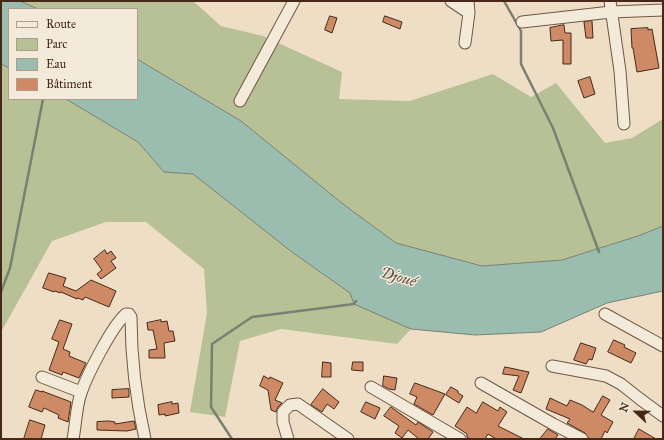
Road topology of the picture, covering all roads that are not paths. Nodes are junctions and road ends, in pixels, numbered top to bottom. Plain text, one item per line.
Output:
1 (294, 1) edge
2 (451, 1) edge
3 (468, 1) edge
4 (610, 6) edge
5 (663, 10) edge
6 (468, 13) junction
7 (522, 22) dead end
8 (465, 43) dead end
9 (240, 101) dead end
10 (624, 124) dead end
11 (605, 314) dead end
12 (663, 346) edge
13 (552, 366) dead end
14 (42, 377) dead end
15 (481, 383) dead end
16 (370, 387) dead end
17 (81, 392) junction
18 (663, 416) edge
19 (74, 439) edge
20 (145, 439) edge
21 (288, 439) edge
22 (348, 439) edge
23 (460, 439) edge
24 (582, 439) edge

1 - 9 street
2 - 6 street
3 - 6 street
4 - 5 street
4 - 7 street
4 - 10 street
6 - 8 street
11 - 12 street
13 - 18 street
14 - 17 street
15 - 24 street
16 - 23 street
17 - 19 street
17 - 20 street
21 - 22 street

